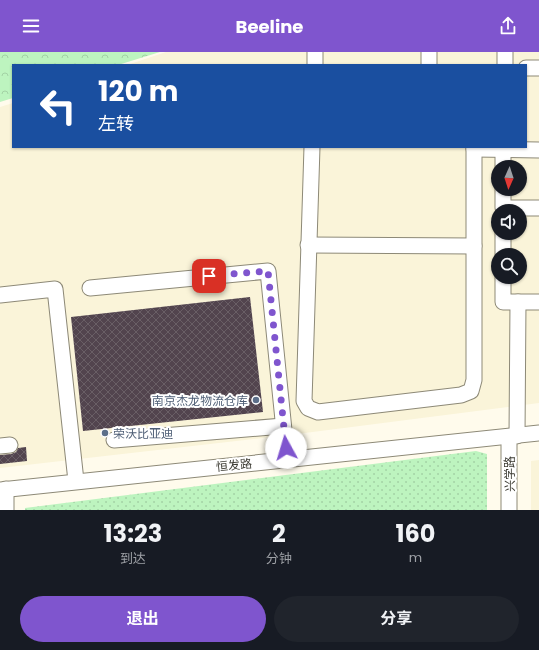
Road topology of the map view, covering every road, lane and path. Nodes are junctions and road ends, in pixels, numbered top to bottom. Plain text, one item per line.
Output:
1 (316, 52) edge
2 (429, 52) edge
3 (505, 52) edge
4 (315, 64) edge
5 (429, 64) edge
6 (504, 64) edge
7 (527, 68) edge
8 (539, 68) edge
9 (312, 148) edge
10 (474, 148) edge
11 (503, 148) edge
12 (539, 150) edge
13 (503, 160) edge
14 (539, 208) edge
15 (527, 209) edge
16 (308, 245) junction
17 (474, 246) junction
18 (503, 284) edge
19 (90, 288) dead end
20 (0, 295) edge
21 (518, 302) junction
22 (539, 302) edge
23 (283, 426) junction
24 (539, 433) edge
25 (513, 437) junction
26 (114, 440) dead end
27 (287, 460) junction
28 (76, 481) junction
29 (3, 490) edge
30 (6, 510) edge
31 (508, 510) edge

1 - 4 street
2 - 5 street
3 - 6 street
7 - 8 street
9 - 16 street
10 - 11 street
10 - 17 street
11 - 12 street
11 - 13 street
14 - 15 street
16 - 17 street
16 - 17 street
18 - 21 street
19 - 23 street
20 - 28 street
21 - 22 street
21 - 25 street, 兴学路
23 - 26 street
23 - 27 street
24 - 25 street, 恒发路
25 - 27 street, 恒发路
25 - 31 street, 兴学路
27 - 28 street, 恒发路
28 - 29 street, 恒发路
29 - 30 street

